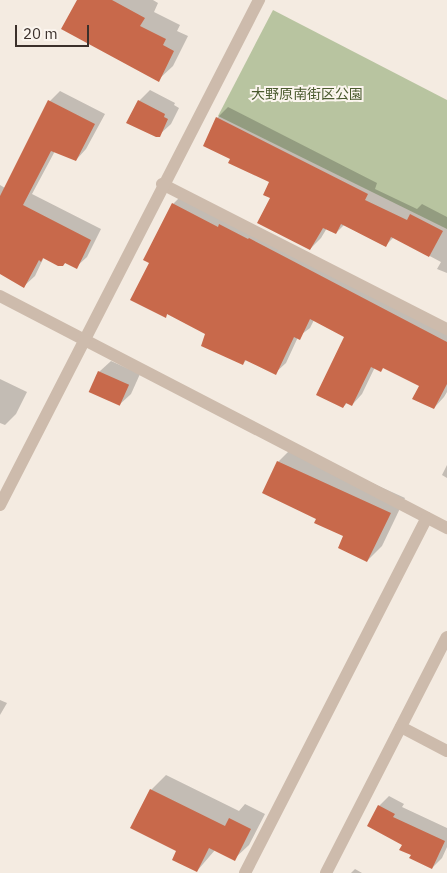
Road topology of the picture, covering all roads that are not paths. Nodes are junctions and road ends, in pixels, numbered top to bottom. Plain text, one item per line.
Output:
1 (259, 0) edge
2 (162, 184) junction
3 (0, 296) edge
4 (447, 329) edge
5 (86, 340) junction
6 (0, 505) edge
7 (427, 518) junction
8 (447, 528) edge
9 (447, 637) edge
10 (401, 727) junction
11 (447, 751) edge
12 (245, 873) edge
13 (326, 873) edge

1 - 2 street
2 - 4 street
2 - 5 street
3 - 5 street
5 - 6 street
5 - 7 street
7 - 8 street
7 - 12 street
9 - 10 street
10 - 11 street
10 - 13 street

